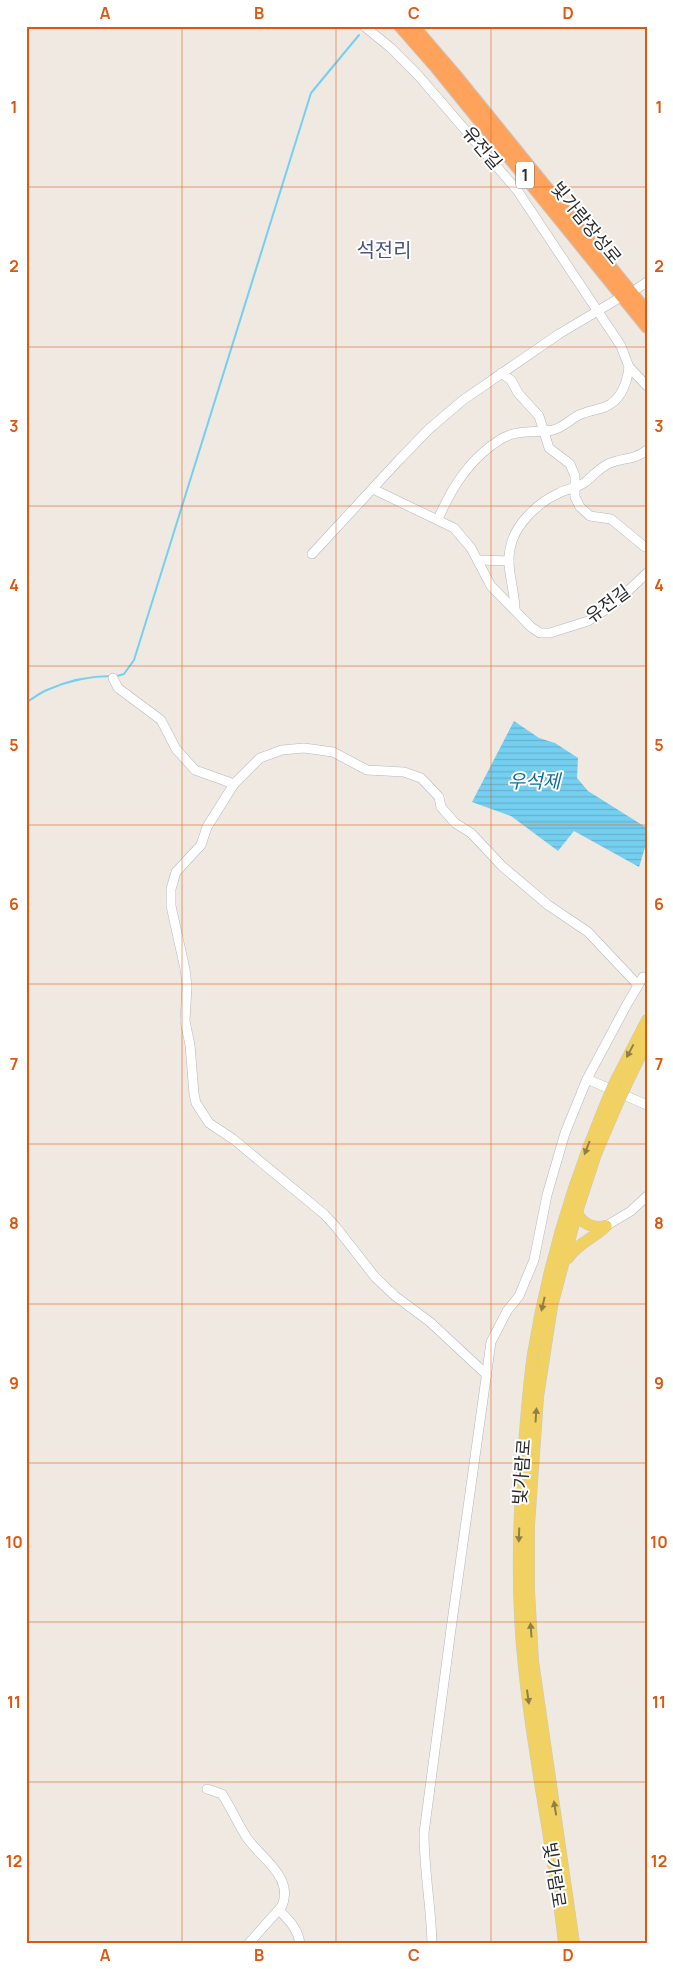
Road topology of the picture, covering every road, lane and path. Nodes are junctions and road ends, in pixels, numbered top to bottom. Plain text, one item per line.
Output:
1 (364, 26) edge
2 (400, 26) edge
3 (413, 26) edge
4 (571, 219) junction
5 (647, 282) edge
6 (638, 288) dead end
7 (616, 300) dead end
8 (647, 302) edge
9 (598, 310) junction
10 (647, 312) edge
11 (647, 327) edge
12 (629, 367) junction
13 (502, 374) junction
14 (647, 386) edge
15 (544, 430) junction
16 (647, 450) edge
17 (632, 458) junction
18 (647, 462) edge
19 (574, 488) junction
20 (373, 489) junction
21 (438, 519) junction
22 (645, 547) dead end
23 (312, 554) dead end
24 (479, 560) junction
25 (509, 561) junction
26 (647, 572) edge
27 (515, 610) junction
28 (113, 678) dead end
29 (234, 784) junction
30 (643, 978) dead end
31 (638, 985) junction
32 (647, 1020) edge
33 (647, 1042) edge
34 (587, 1079) junction
35 (620, 1084) junction
36 (647, 1105) edge
37 (611, 1106) junction
38 (647, 1196) edge
39 (577, 1212) junction
40 (606, 1226) junction
41 (564, 1262) junction
42 (487, 1375) junction
43 (207, 1789) dead end
44 (279, 1910) junction
45 (250, 1943) edge
46 (300, 1943) edge
47 (432, 1943) edge
48 (564, 1943) edge
49 (574, 1943) edge

1 - 9 street, 유전길
2 - 11 highway, 빛가람장성로 / 1
3 - 4 highway, 빛가람장성로 / 1
4 - 8 highway
4 - 10 highway, 빛가람장성로 / 1
5 - 6 street
7 - 9 street
9 - 12 street, 유전길
9 - 13 street
12 - 14 street, 유전길
12 - 15 street
13 - 15 street
13 - 20 street
15 - 19 street
15 - 21 street
16 - 17 street
17 - 18 street
17 - 19 street
19 - 22 street
19 - 25 street
20 - 21 street, 유전길
20 - 23 street
21 - 24 street, 유전길
24 - 25 street
24 - 27 street, 유전길
25 - 27 street
26 - 27 street, 유전길
28 - 29 street
29 - 31 street
29 - 42 street
30 - 31 street
31 - 34 street
32 -> 35 main road, 빛가람로
33 - 35 main road, 빛가람로
34 - 36 street
34 - 42 street
35 - 37 main road, 빛가람로, bridge
37 - 39 main road, 빛가람로
37 -> 48 main road, 빛가람로
38 - 40 street
39 - 40 main road
39 - 41 main road, 빛가람로
40 - 41 main road
49 -> 41 main road, 빛가람로
42 - 47 street
43 - 44 street
44 - 45 street
44 - 46 street

